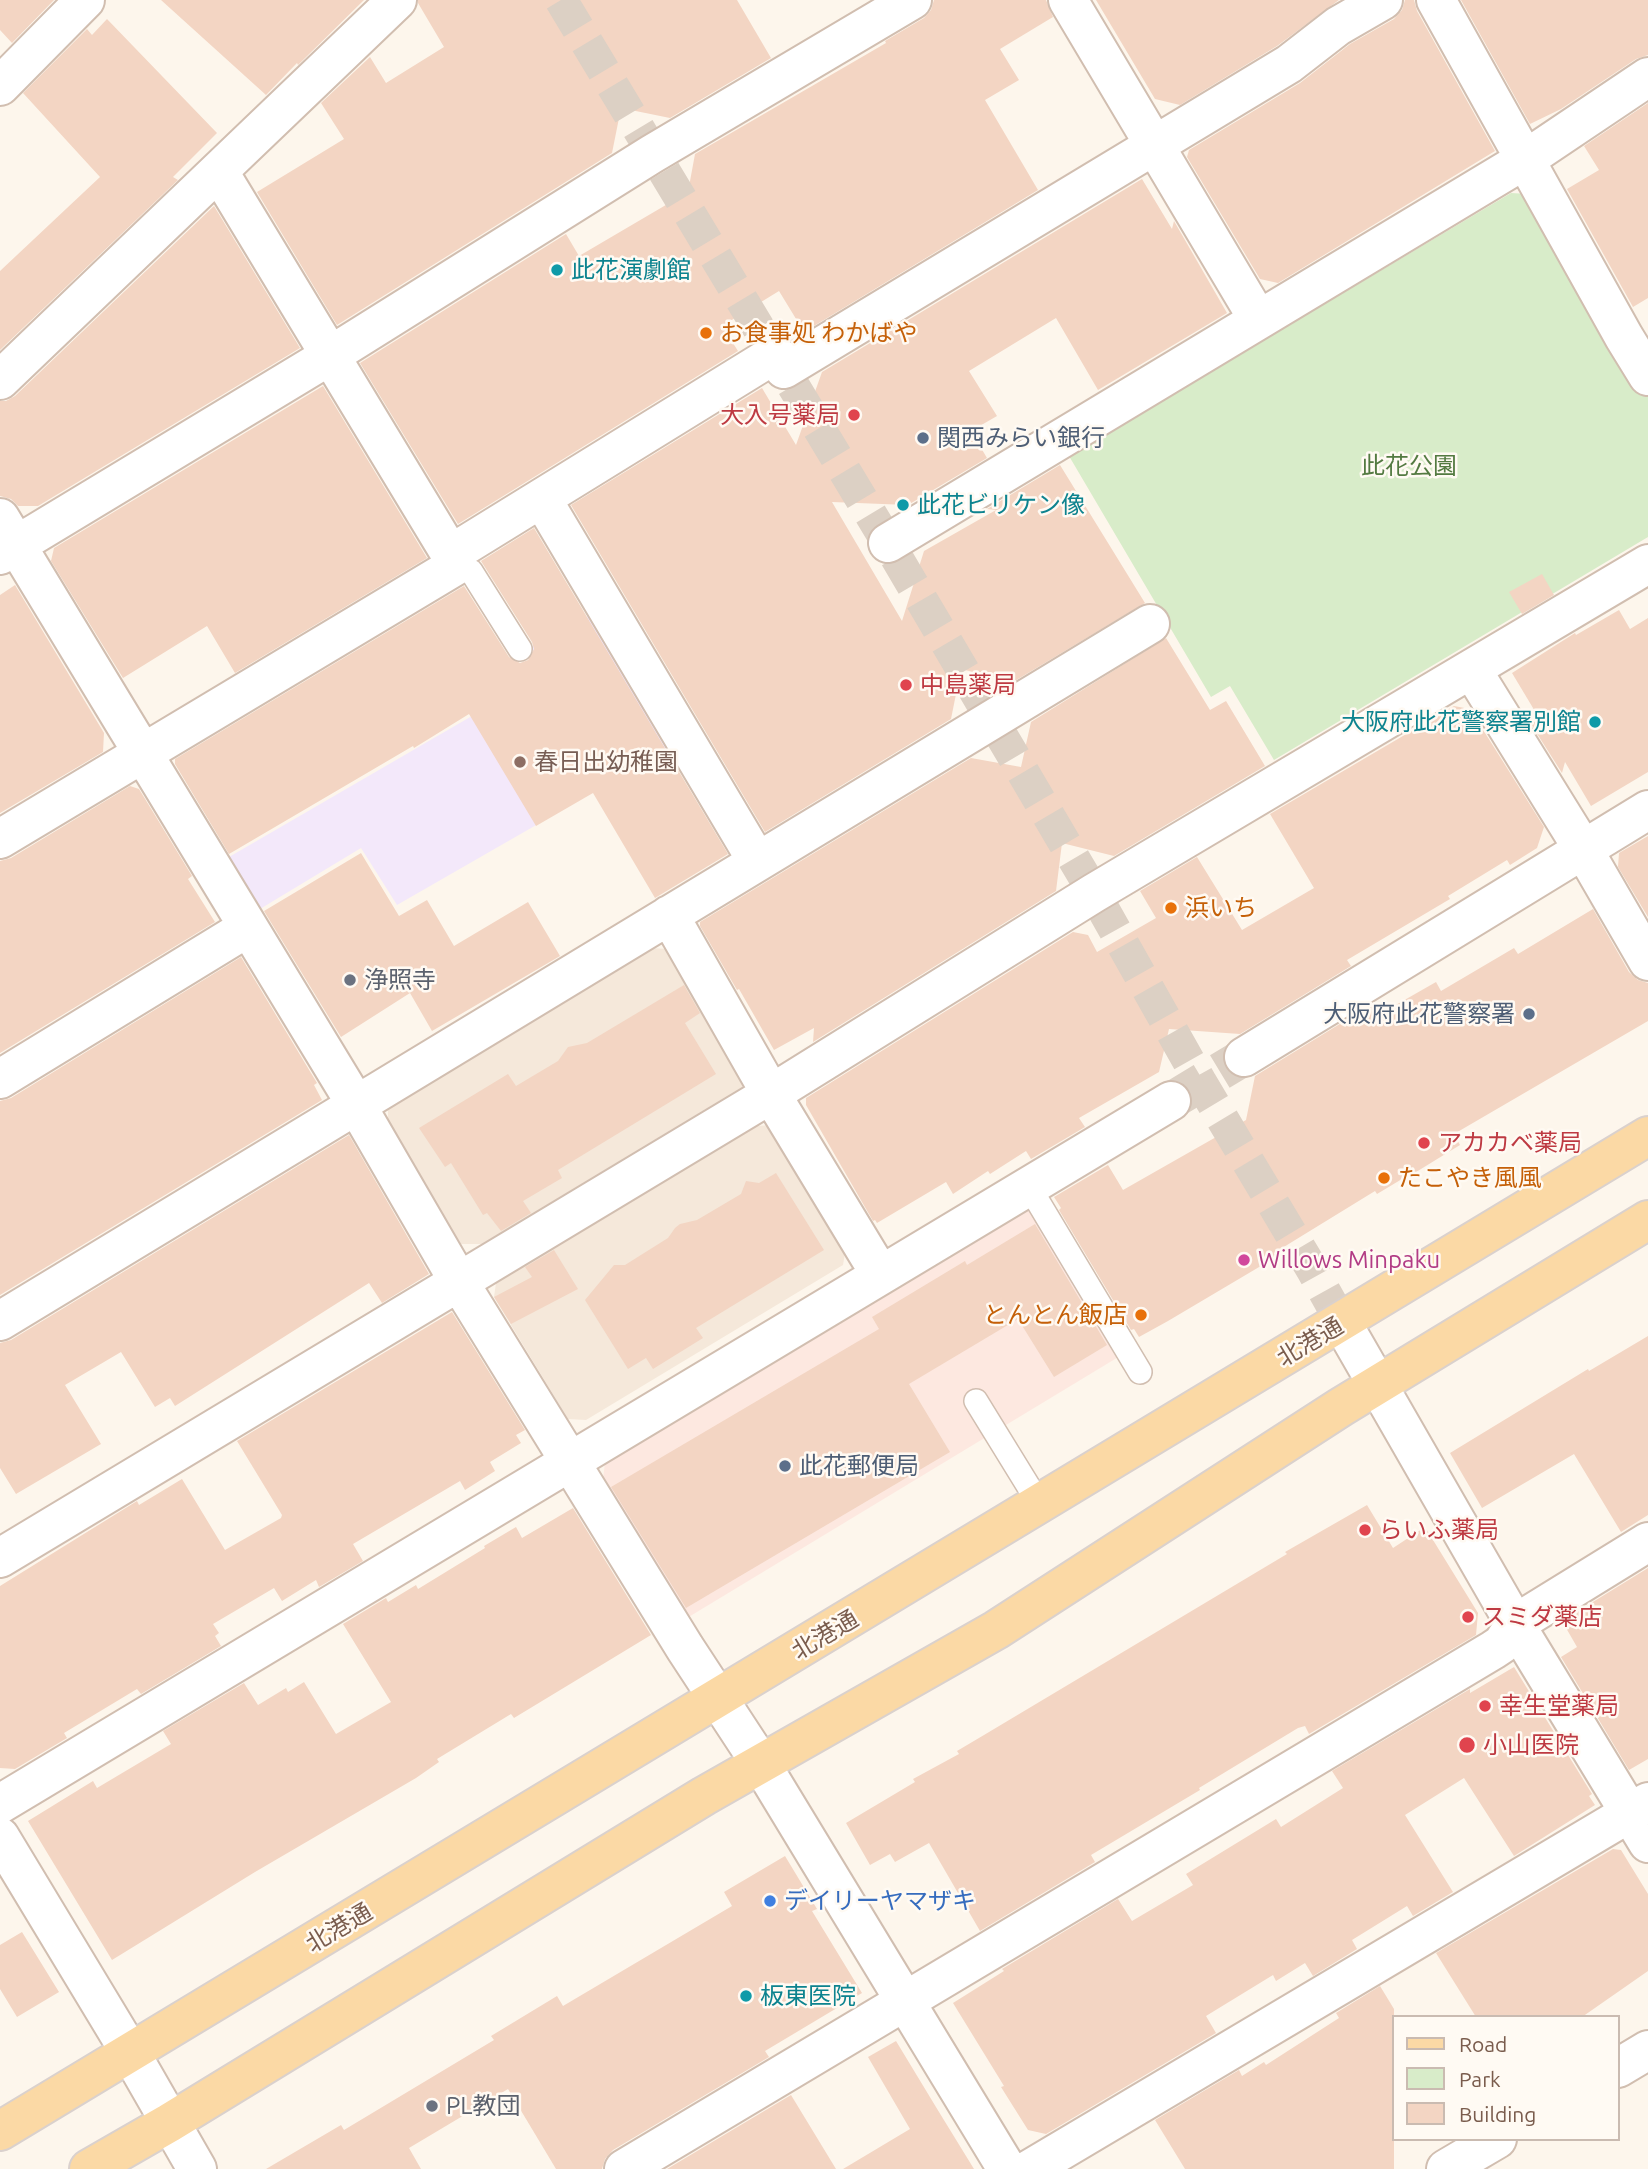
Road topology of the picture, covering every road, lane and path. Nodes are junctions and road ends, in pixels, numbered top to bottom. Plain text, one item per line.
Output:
1 (85, 0) edge
2 (397, 0) edge
3 (912, 0) edge
4 (1068, 0) edge
5 (1383, 0) edge
6 (1436, 0) edge
7 (1648, 77) edge
8 (0, 86) edge
9 (1155, 146) junction
10 (1526, 159) junction
11 (219, 172) junction
12 (1258, 319) junction
13 (1636, 329) edge
14 (331, 355) junction
15 (1648, 376) edge
16 (0, 380) edge
17 (542, 499) junction
18 (5, 539) edge
19 (888, 543) dead end
20 (454, 559) junction
21 (1648, 564) edge
22 (1150, 624) dead end
23 (520, 649) dead end
24 (1472, 670) junction
25 (142, 754) junction
26 (1648, 810) edge
27 (0, 839) edge
28 (1583, 849) junction
29 (757, 861) junction
30 (669, 915) junction
31 (247, 928) junction
32 (1648, 961) edge
33 (1244, 1057) tunnel mouth
34 (0, 1079) edge
35 (771, 1094) junction
36 (1171, 1101) tunnel mouth
37 (357, 1105) junction
38 (1648, 1136) edge
39 (1028, 1185) junction
40 (1648, 1220) edge
41 (880, 1274) junction
42 (459, 1282) junction
43 (0, 1321) edge
44 (1342, 1323) junction
45 (1140, 1372) dead end
46 (1378, 1385) junction
47 (976, 1401) dead end
48 (570, 1460) junction
49 (1041, 1505) junction
50 (1648, 1542) edge
51 (0, 1558) edge
52 (1515, 1623) junction
53 (720, 1699) junction
54 (761, 1764) junction
55 (0, 1804) edge
56 (1642, 1820) edge
57 (0, 1837) edge
58 (905, 2000) junction
59 (1648, 2050) edge
60 (131, 2054) junction
61 (1620, 2067) edge
62 (169, 2123) junction
63 (0, 2131) edge
64 (1494, 2141) edge
65 (89, 2169) edge
66 (197, 2169) edge
67 (624, 2169) edge
68 (1007, 2169) edge
69 (1030, 2169) edge
70 (1446, 2169) edge

1 - 8 street
2 - 11 street
3 - 14 street
4 - 9 street
5 - 9 street
6 - 10 street
7 - 10 street
9 - 12 street
9 - 17 street
10 - 12 street
10 - 13 street
11 - 14 street
11 - 16 street
12 - 19 street
13 - 15 street
14 - 18 street
14 - 20 street
17 - 20 street
17 - 29 street
18 - 25 street
20 - 23 lane
20 - 25 street
21 - 24 street
22 - 29 street
24 - 28 street
24 - 35 street
25 - 27 street
25 - 31 street
26 - 28 street
28 - 32 street
28 - 33 street
29 - 30 street
30 - 35 street
30 - 37 street
31 - 34 street
31 - 37 street
35 - 41 street
35 - 42 street
36 - 39 street
37 - 42 street
37 - 43 street
38 - 44 main road, 北港通
39 - 41 street
39 - 45 lane
40 - 46 main road
41 - 48 street
42 - 48 street
42 - 51 street
44 - 46 street
44 - 49 main road, 北港通
46 - 52 street
46 - 54 main road
47 - 49 lane
48 - 53 street
48 - 55 street
49 - 53 main road, 北港通
50 - 52 street
52 - 56 street
52 - 58 street
53 - 54 street
53 - 60 main road, 北港通
54 - 58 street
54 - 62 main road
56 - 69 street
57 - 60 street
58 - 67 street
58 - 68 street
59 - 61 street
60 - 62 street
60 - 63 main road, 北港通
62 - 65 main road
62 - 66 street
64 - 70 street

